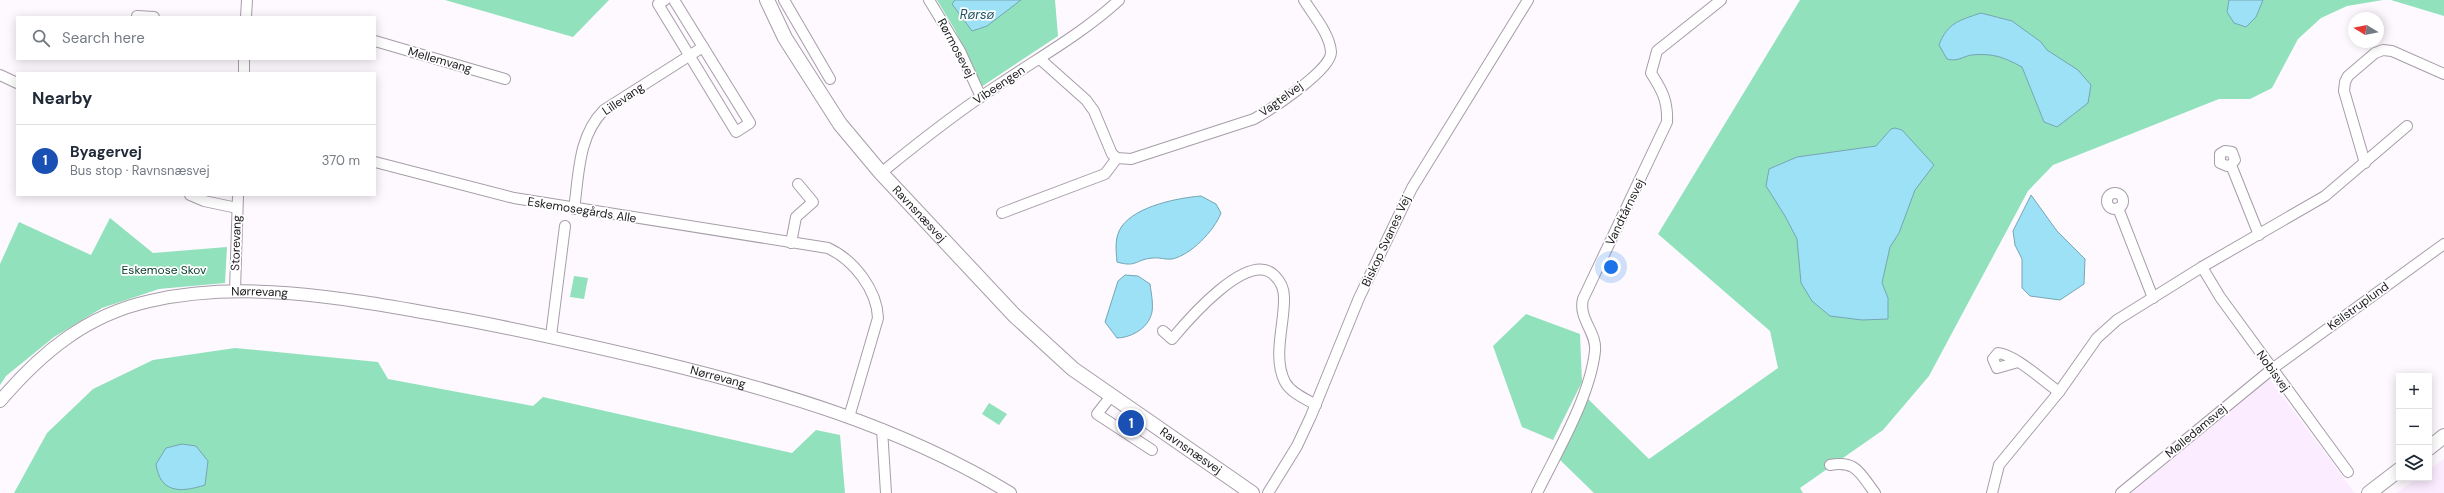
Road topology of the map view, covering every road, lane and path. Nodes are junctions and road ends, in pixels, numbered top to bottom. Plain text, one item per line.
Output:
1 (246, 0) edge
2 (665, 0) edge
3 (674, 0) edge
4 (767, 0) edge
5 (784, 0) edge
6 (929, 0) edge
7 (1119, 0) edge
8 (1304, 0) edge
9 (1528, 0) edge
10 (1721, 0) edge
11 (246, 16) edge
12 (376, 41) edge
13 (703, 47) junction
14 (689, 56) junction
15 (1040, 59) junction
16 (244, 60) edge
17 (244, 72) edge
18 (2444, 74) edge
19 (0, 75) edge
20 (505, 79) dead end
21 (830, 79) dead end
22 (16, 83) edge
23 (981, 97) junction
24 (2407, 126) dead end
25 (1117, 158) junction
26 (376, 162) edge
27 (2365, 163) junction
28 (2231, 166) dead end
29 (881, 173) junction
30 (798, 184) dead end
31 (192, 196) edge
32 (238, 196) edge
33 (237, 208) junction
34 (2118, 208) dead end
35 (574, 209) junction
36 (1002, 214) dead end
37 (565, 226) dead end
38 (2259, 235) junction
39 (791, 243) junction
40 (2444, 244) edge
41 (2202, 267) junction
42 (235, 291) junction
43 (2153, 298) junction
44 (1163, 331) dead end
45 (551, 336) junction
46 (2018, 362) dead end
47 (2272, 369) junction
48 (2059, 392) junction
49 (1111, 396) junction
50 (0, 401) edge
51 (1316, 405) junction
52 (849, 417) junction
53 (882, 429) junction
54 (2443, 439) edge
55 (2432, 446) edge
56 (1152, 450) dead end
57 (1830, 465) dead end
58 (2348, 472) dead end
59 (2396, 472) edge
60 (886, 493) edge
61 (1010, 493) edge
62 (1252, 493) edge
63 (1268, 493) edge
64 (1537, 493) edge
65 (1875, 493) edge
66 (1992, 493) edge
67 (2121, 493) edge
68 (2369, 493) edge

1 - 11 street
2 - 14 street
3 - 13 street
4 - 29 main road, Ravnsnæsvej
5 - 21 street
6 - 23 street, Rørmosevej
7 - 15 street, Vibeengen
8 - 25 street, Vagtelvej
9 - 51 street, Biskop Svanes Vej
10 - 64 street, Vandtårnsvej
12 - 20 street, Mellemvang
13 - 14 street, Lillevang
13 - 14 street
14 - 35 street, Lillevang
15 - 23 street, Vibeengen
15 - 25 street
16 - 17 street
18 - 27 street
19 - 22 street
23 - 29 street, Vibeengen
24 - 27 street
25 - 36 street
26 - 35 street, Eskemosegårds Alle
27 - 38 street
28 - 38 street
29 - 49 main road, Ravnsnæsvej
30 - 39 street
31 - 33 street
32 - 33 street, Storevang
33 - 42 street, Storevang
34 - 43 street
35 - 39 street, Eskemosegårds Alle
37 - 45 street
38 - 41 street
39 - 52 street, Eskemosegårds Alle
40 - 47 street, Keilstruplund
41 - 43 street
41 - 47 street, Nobisvej
42 - 45 street, Nørrevang
42 - 50 street, Nørrevang
43 - 48 street
44 - 51 street
45 - 52 street, Nørrevang
46 - 48 street
47 - 58 street, Nobisvej
47 - 67 street, Mølledamsvej
48 - 66 street
49 - 56 street, Ravnsnæsvej
49 - 62 main road, Ravnsnæsvej
51 - 63 street, Biskop Svanes Vej
52 - 53 street, Nørrevang
53 - 60 street
53 - 61 street, Nørrevang
54 - 55 main road
57 - 65 street
59 - 68 main road

